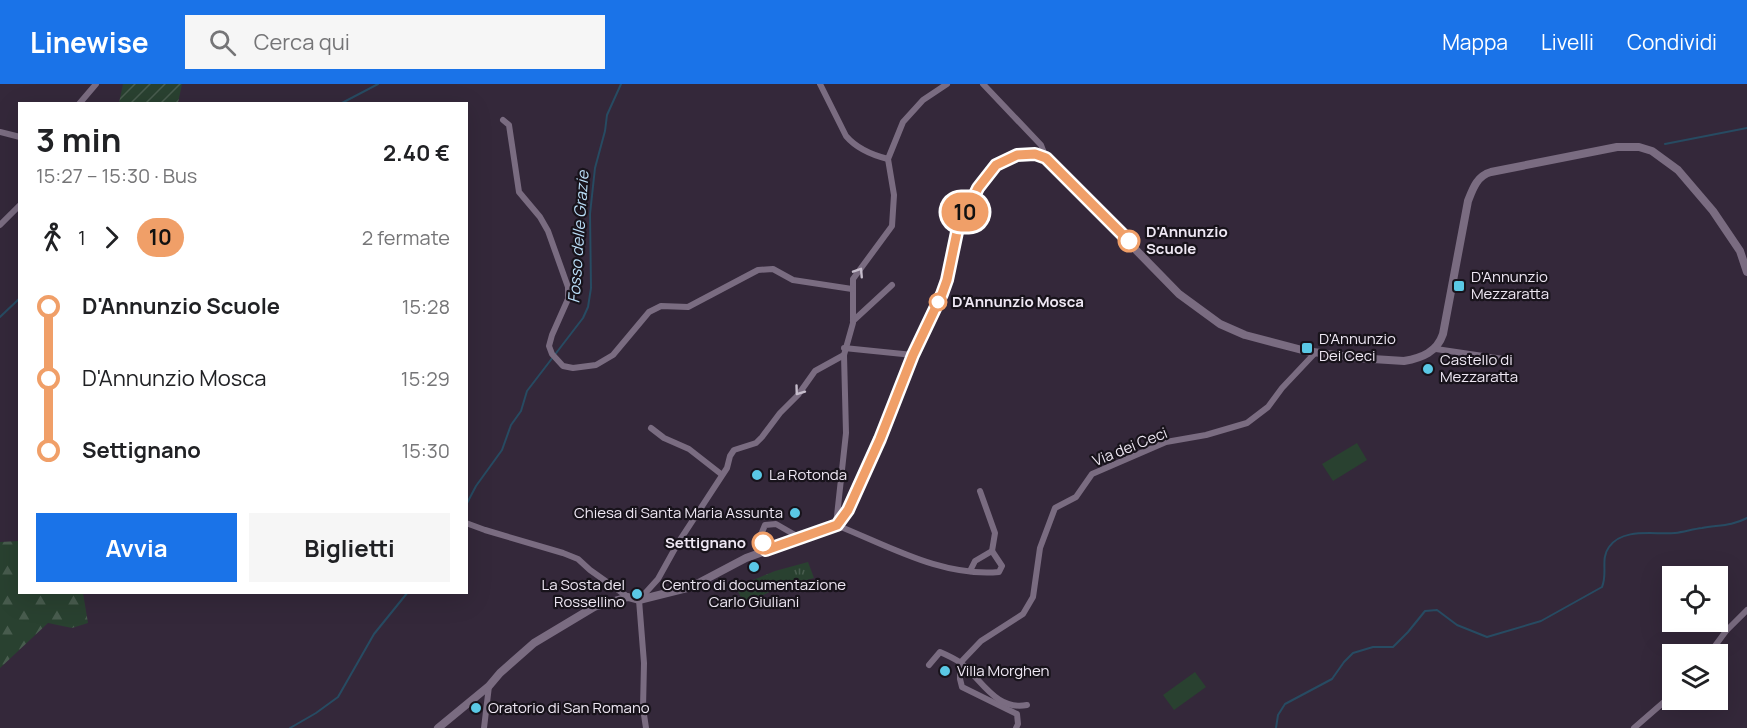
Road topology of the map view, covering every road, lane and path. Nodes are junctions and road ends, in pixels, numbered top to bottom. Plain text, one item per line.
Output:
1 (96, 84) edge
2 (820, 84) edge
3 (947, 84) edge
4 (983, 84) edge
5 (81, 102) edge
6 (502, 120) dead end
7 (0, 132) edge
8 (18, 136) edge
9 (1046, 158) junction
10 (888, 159) junction
11 (18, 207) edge
12 (0, 225) edge
13 (1747, 272) edge
14 (892, 285) dead end
15 (852, 289) junction
16 (853, 321) junction
17 (844, 348) junction
18 (1436, 349) junction
19 (1315, 353) junction
20 (844, 355) junction
21 (913, 355) junction
22 (1510, 360) dead end
23 (651, 428) dead end
24 (721, 474) junction
25 (980, 491) dead end
26 (468, 524) edge
27 (837, 525) junction
28 (802, 539) junction
29 (763, 551) junction
30 (992, 551) junction
31 (970, 571) junction
32 (628, 597) junction
33 (639, 600) junction
34 (1747, 610) edge
35 (1716, 644) edge
36 (960, 663) junction
37 (929, 665) dead end
38 (489, 686) junction
39 (1662, 704) edge
40 (1027, 705) dead end
41 (438, 728) edge
42 (484, 728) edge
43 (646, 728) edge
44 (1016, 728) edge
45 (1634, 728) edge

1 - 5 street
2 - 10 street
3 - 10 street
4 - 9 street
6 - 15 street
7 - 8 street
9 - 19 street
9 - 21 street
15 -> 10 street
11 - 12 street
13 - 18 street
14 - 16 street
15 - 16 street
16 - 17 street
17 - 20 street
17 - 21 street
18 - 19 street
18 - 22 street
19 - 36 street, Via dei Ceci
20 -> 24 street
20 - 27 street
21 - 27 street
23 - 24 street
24 - 33 street
25 - 30 street
26 - 32 street
27 - 28 street
27 - 31 street
28 - 29 street
28 - 29 street
29 - 33 street
30 - 31 street
30 - 31 street
32 - 33 street
32 - 38 street
33 - 43 street
34 - 35 street
36 - 37 street
36 - 40 street
36 - 44 street
38 - 41 street
38 - 42 street
39 - 45 street

